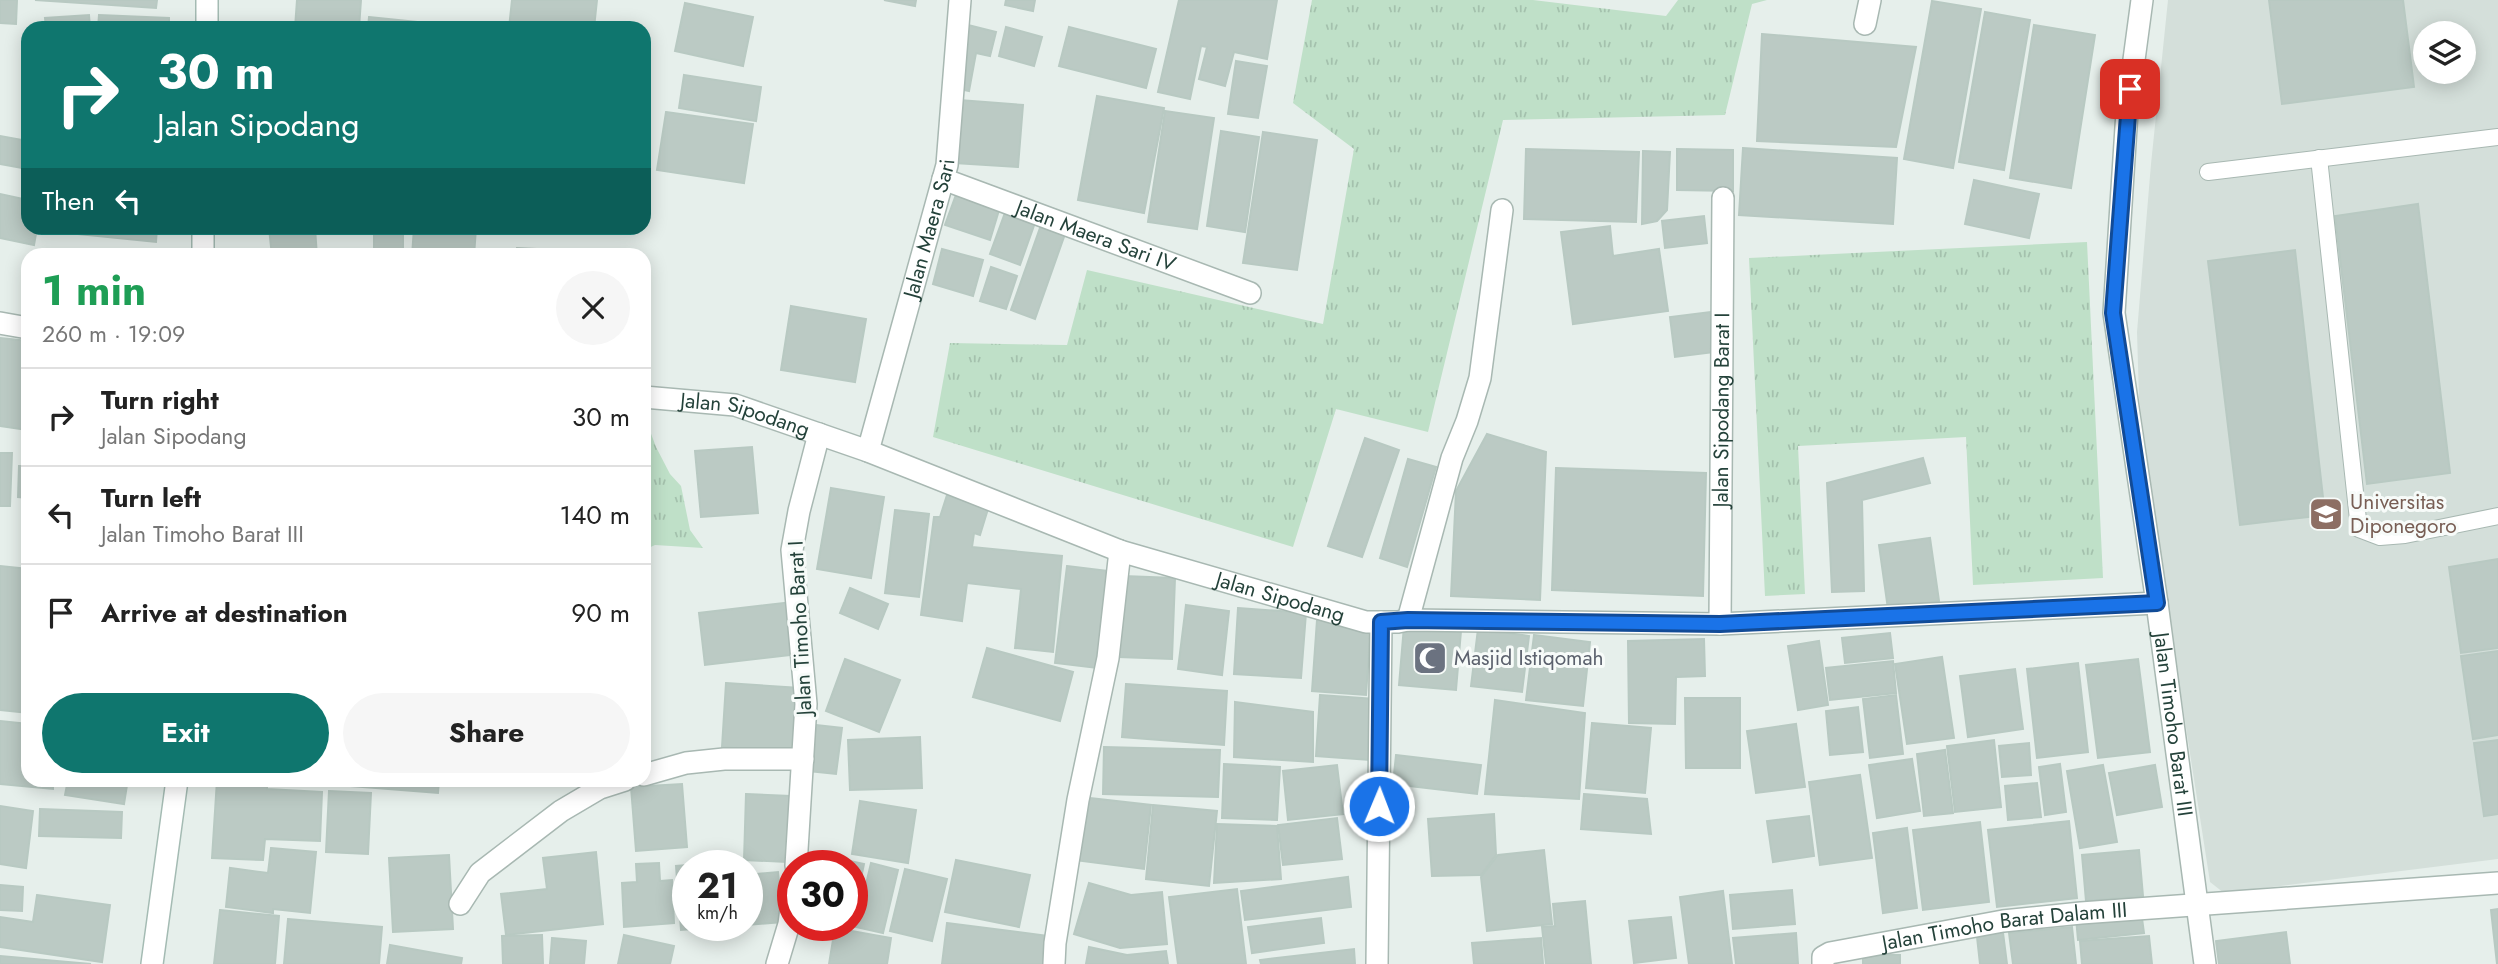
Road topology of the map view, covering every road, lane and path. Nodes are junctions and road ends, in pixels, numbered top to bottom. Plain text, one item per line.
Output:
1 (207, 0) edge
2 (960, 0) edge
3 (1870, 0) edge
4 (2142, 0) edge
5 (207, 21) edge
6 (1865, 24) dead end
7 (2498, 137) edge
8 (2319, 158) junction
9 (2208, 172) dead end
10 (943, 179) junction
11 (1723, 198) dead end
12 (1502, 210) dead end
13 (1250, 293) dead end
14 (0, 323) edge
15 (21, 327) edge
16 (651, 398) edge
17 (819, 434) junction
18 (868, 451) junction
19 (2498, 516) edge
20 (1121, 551) junction
21 (2157, 603) junction
22 (1408, 620) junction
23 (1381, 622) junction
24 (1720, 624) junction
25 (803, 759) junction
26 (651, 773) edge
27 (176, 787) edge
28 (603, 787) edge
29 (797, 850) edge
30 (2498, 883) edge
31 (460, 904) dead end
32 (2197, 906) junction
33 (784, 941) edge
34 (152, 964) edge
35 (777, 964) edge
36 (1054, 964) edge
37 (1377, 964) edge
38 (1822, 964) edge
39 (2205, 964) edge

1 - 5 street
2 - 10 street, Jalan Maera Sari
3 - 6 street
4 - 21 street, Jalan Timoho Barat III
7 - 8 lane
8 - 9 lane
8 - 19 lane
10 - 13 street, Jalan Maera Sari IV
10 - 18 street, Jalan Maera Sari
11 - 24 street, Jalan Sipodang Barat I
12 - 22 street
14 - 15 street
16 - 17 street, Jalan Sipodang
17 - 18 street, Jalan Sipodang
17 - 25 street, Jalan Timoho Barat I
18 - 20 street, Jalan Sipodang
20 - 23 street, Jalan Sipodang
20 - 36 street
21 - 24 street, Jalan Sipodang
21 - 32 street, Jalan Timoho Barat III
22 - 23 street, Jalan Sipodang
22 - 24 street, Jalan Sipodang
23 - 37 street
25 - 26 street
25 - 29 street, Jalan Timoho Barat I
27 - 34 street
28 - 31 street
30 - 32 street
32 - 38 street, Jalan Timoho Barat Dalam III
32 - 39 street, Jalan Timoho Barat III
33 - 35 street

